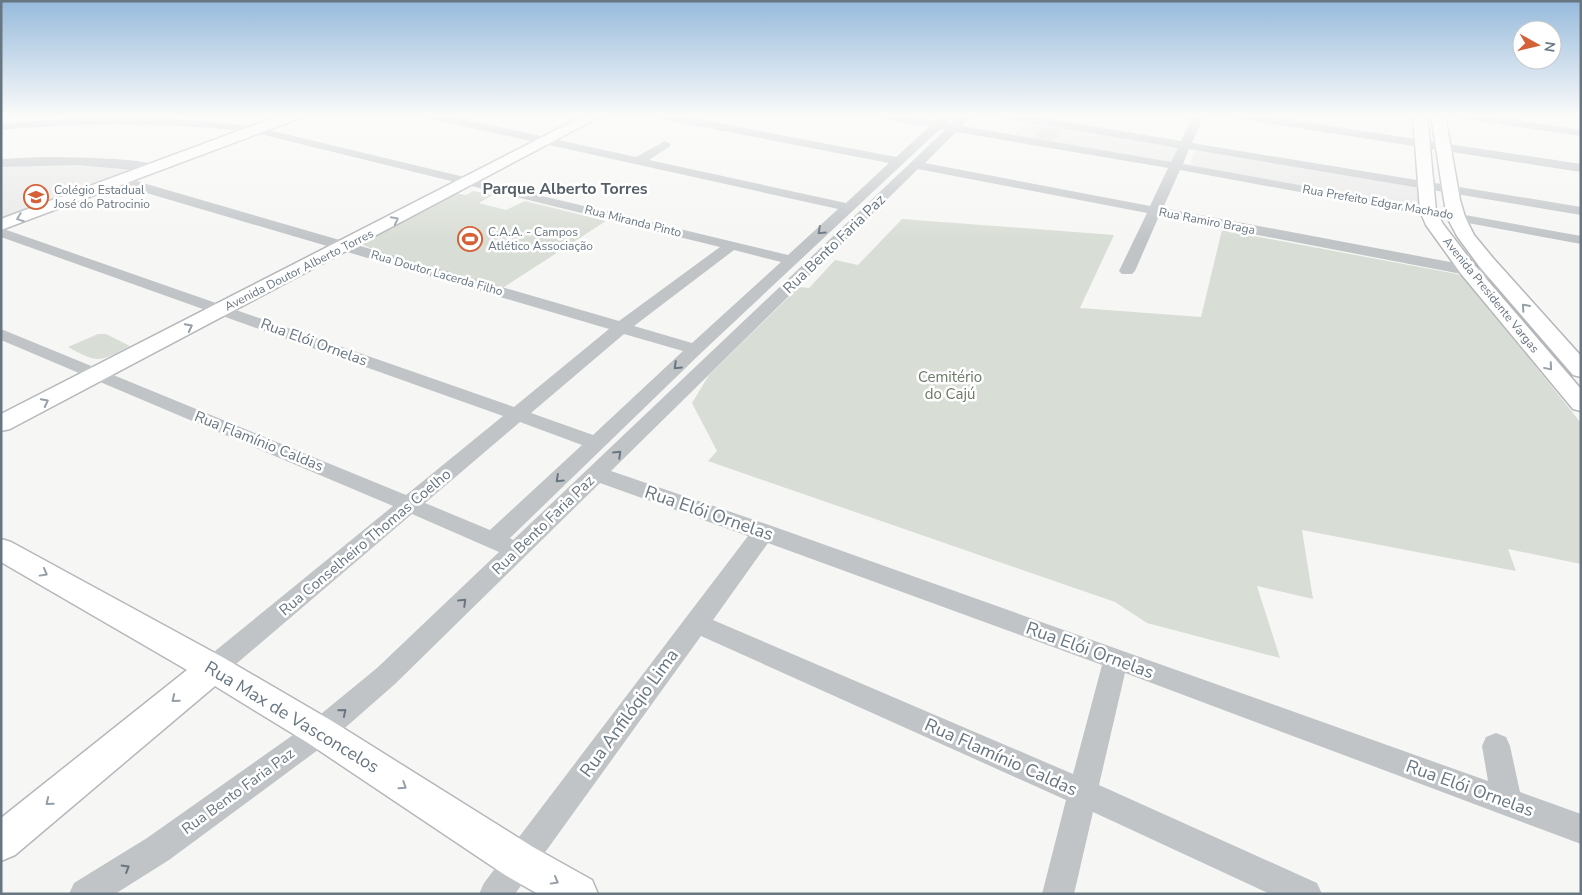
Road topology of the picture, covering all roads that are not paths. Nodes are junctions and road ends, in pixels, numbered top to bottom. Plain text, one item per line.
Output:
1 (185, 157) edge
2 (366, 157) edge
3 (519, 157) edge
4 (618, 157) edge
5 (645, 157) edge
6 (873, 157) edge
7 (913, 157) edge
8 (1130, 157) edge
9 (1180, 157) edge
10 (1257, 157) edge
11 (1424, 157) edge
12 (1444, 157) edge
13 (1507, 157) edge
14 (638, 161) junction
15 (1, 163) edge
16 (906, 163) junction
17 (1176, 166) junction
18 (155, 168) junction
19 (1581, 168) edge
20 (121, 180) junction
21 (470, 182) junction
22 (1426, 184) junction
23 (1450, 188) junction
24 (847, 208) junction
25 (1155, 211) junction
26 (1428, 211) junction
27 (1581, 211) edge
28 (1456, 217) junction
29 (1, 226) edge
30 (1, 232) edge
31 (1581, 240) edge
32 (346, 246) junction
33 (732, 246) junction
34 (791, 260) junction
35 (1127, 271) dead end
36 (1469, 272) junction
37 (1498, 276) junction
38 (223, 310) junction
39 (622, 327) junction
40 (1, 334) edge
41 (695, 349) junction
42 (1581, 370) edge
43 (97, 375) junction
44 (1581, 404) edge
45 (517, 414) junction
46 (1, 424) edge
47 (597, 443) junction
48 (598, 474) junction
49 (412, 504) junction
50 (764, 532) junction
51 (494, 541) junction
52 (1, 549) edge
53 (516, 551) junction
54 (695, 623) junction
55 (1116, 659) junction
56 (212, 668) junction
57 (320, 732) junction
58 (1496, 746) dead end
59 (1084, 793) junction
60 (1507, 802) junction
61 (1581, 829) edge
62 (1, 842) edge
63 (519, 861) junction
64 (85, 894) edge
65 (495, 894) edge
66 (578, 894) edge
67 (1058, 894) edge
68 (1306, 894) edge

1 - 18 main road
2 - 21 street, Rua Miranda Pinto
3 - 21 main road, Avenida Doutor Alberto Torres
4 - 14 street
5 - 14 street
6 - 16 street, Rua Ramiro Braga
7 - 16 street, Rua Bento Faria Paz
8 - 17 street, Rua Prefeito Edgar Machado
9 - 17 street
10 - 22 street
11 - 22 main road, Avenida Presidente Vargas
12 - 23 main road, Avenida Presidente Vargas
13 - 19 street
14 - 24 street
15 - 18 street
16 - 24 street, Rua Bento Faria Paz
16 - 25 street, Rua Ramiro Braga
48 -> 16 street, Rua Bento Faria Paz
17 - 25 street
17 - 26 street, Rua Prefeito Edgar Machado
18 - 20 main road
20 -> 29 main road
20 - 32 street, Rua Doutor Lacerda Filho
32 -> 21 main road, Avenida Doutor Alberto Torres
21 - 33 street, Rua Miranda Pinto
22 - 23 street
22 - 26 main road, Avenida Presidente Vargas
23 - 27 street
23 - 28 main road, Avenida Presidente Vargas
24 -> 34 street, Rua Bento Faria Paz
25 - 35 street
25 - 36 street, Rua Ramiro Braga
26 - 28 street, Rua Prefeito Edgar Machado
26 - 36 main road, Avenida Presidente Vargas
28 - 31 street, Rua Prefeito Edgar Machado
28 - 37 main road, Avenida Presidente Vargas
30 - 38 street, Rua Elói Ornelas
32 - 38 main road, Avenida Doutor Alberto Torres
32 - 39 street, Rua Doutor Lacerda Filho
33 - 34 street, Rua Miranda Pinto
33 - 39 street, Rua Conselheiro Thomas Coelho
34 - 41 street, Rua Bento Faria Paz
36 - 37 street, Rua Ramiro Braga
36 -> 44 main road, Avenida Presidente Vargas
42 -> 37 main road, Avenida Presidente Vargas
43 -> 38 main road, Avenida Doutor Alberto Torres
38 - 45 street, Rua Elói Ornelas
39 - 41 street, Rua Doutor Lacerda Filho
39 - 45 street, Rua Conselheiro Thomas Coelho
40 - 43 street, Rua Flamínio Caldas
41 -> 47 street, Rua Bento Faria Paz
46 -> 43 main road, Avenida Doutor Alberto Torres
43 - 49 street, Rua Flamínio Caldas
45 - 47 street, Rua Elói Ornelas
45 - 49 street, Rua Conselheiro Thomas Coelho
47 -> 51 street, Rua Bento Faria Paz
48 - 50 street, Rua Elói Ornelas
48 - 53 street, Rua Bento Faria Paz
49 - 51 street, Rua Flamínio Caldas
49 - 56 street, Rua Conselheiro Thomas Coelho
50 - 54 street, Rua Anfilóqio Lima
50 - 55 street, Rua Elói Ornelas
51 - 53 street, Rua Flamínio Caldas
52 -> 56 main road, Rua Max de Vasconcelos
57 -> 53 street, Rua Bento Faria Paz
54 - 59 street, Rua Flamínio Caldas
54 - 63 street, Rua Anfilóqio Lima
55 - 59 street
55 - 60 street, Rua Elói Ornelas
56 - 57 main road, Rua Max de Vasconcelos
56 -> 62 main road, Rua Conselheiro Thomas Coelho
57 -> 63 main road, Rua Max de Vasconcelos
64 -> 57 street, Rua Bento Faria Paz
58 - 60 street
59 - 67 street
59 - 68 street, Rua Flamínio Caldas
60 - 61 street, Rua Elói Ornelas
63 - 65 street, Rua Anfilóqio Lima
63 -> 66 main road, Rua Max de Vasconcelos

